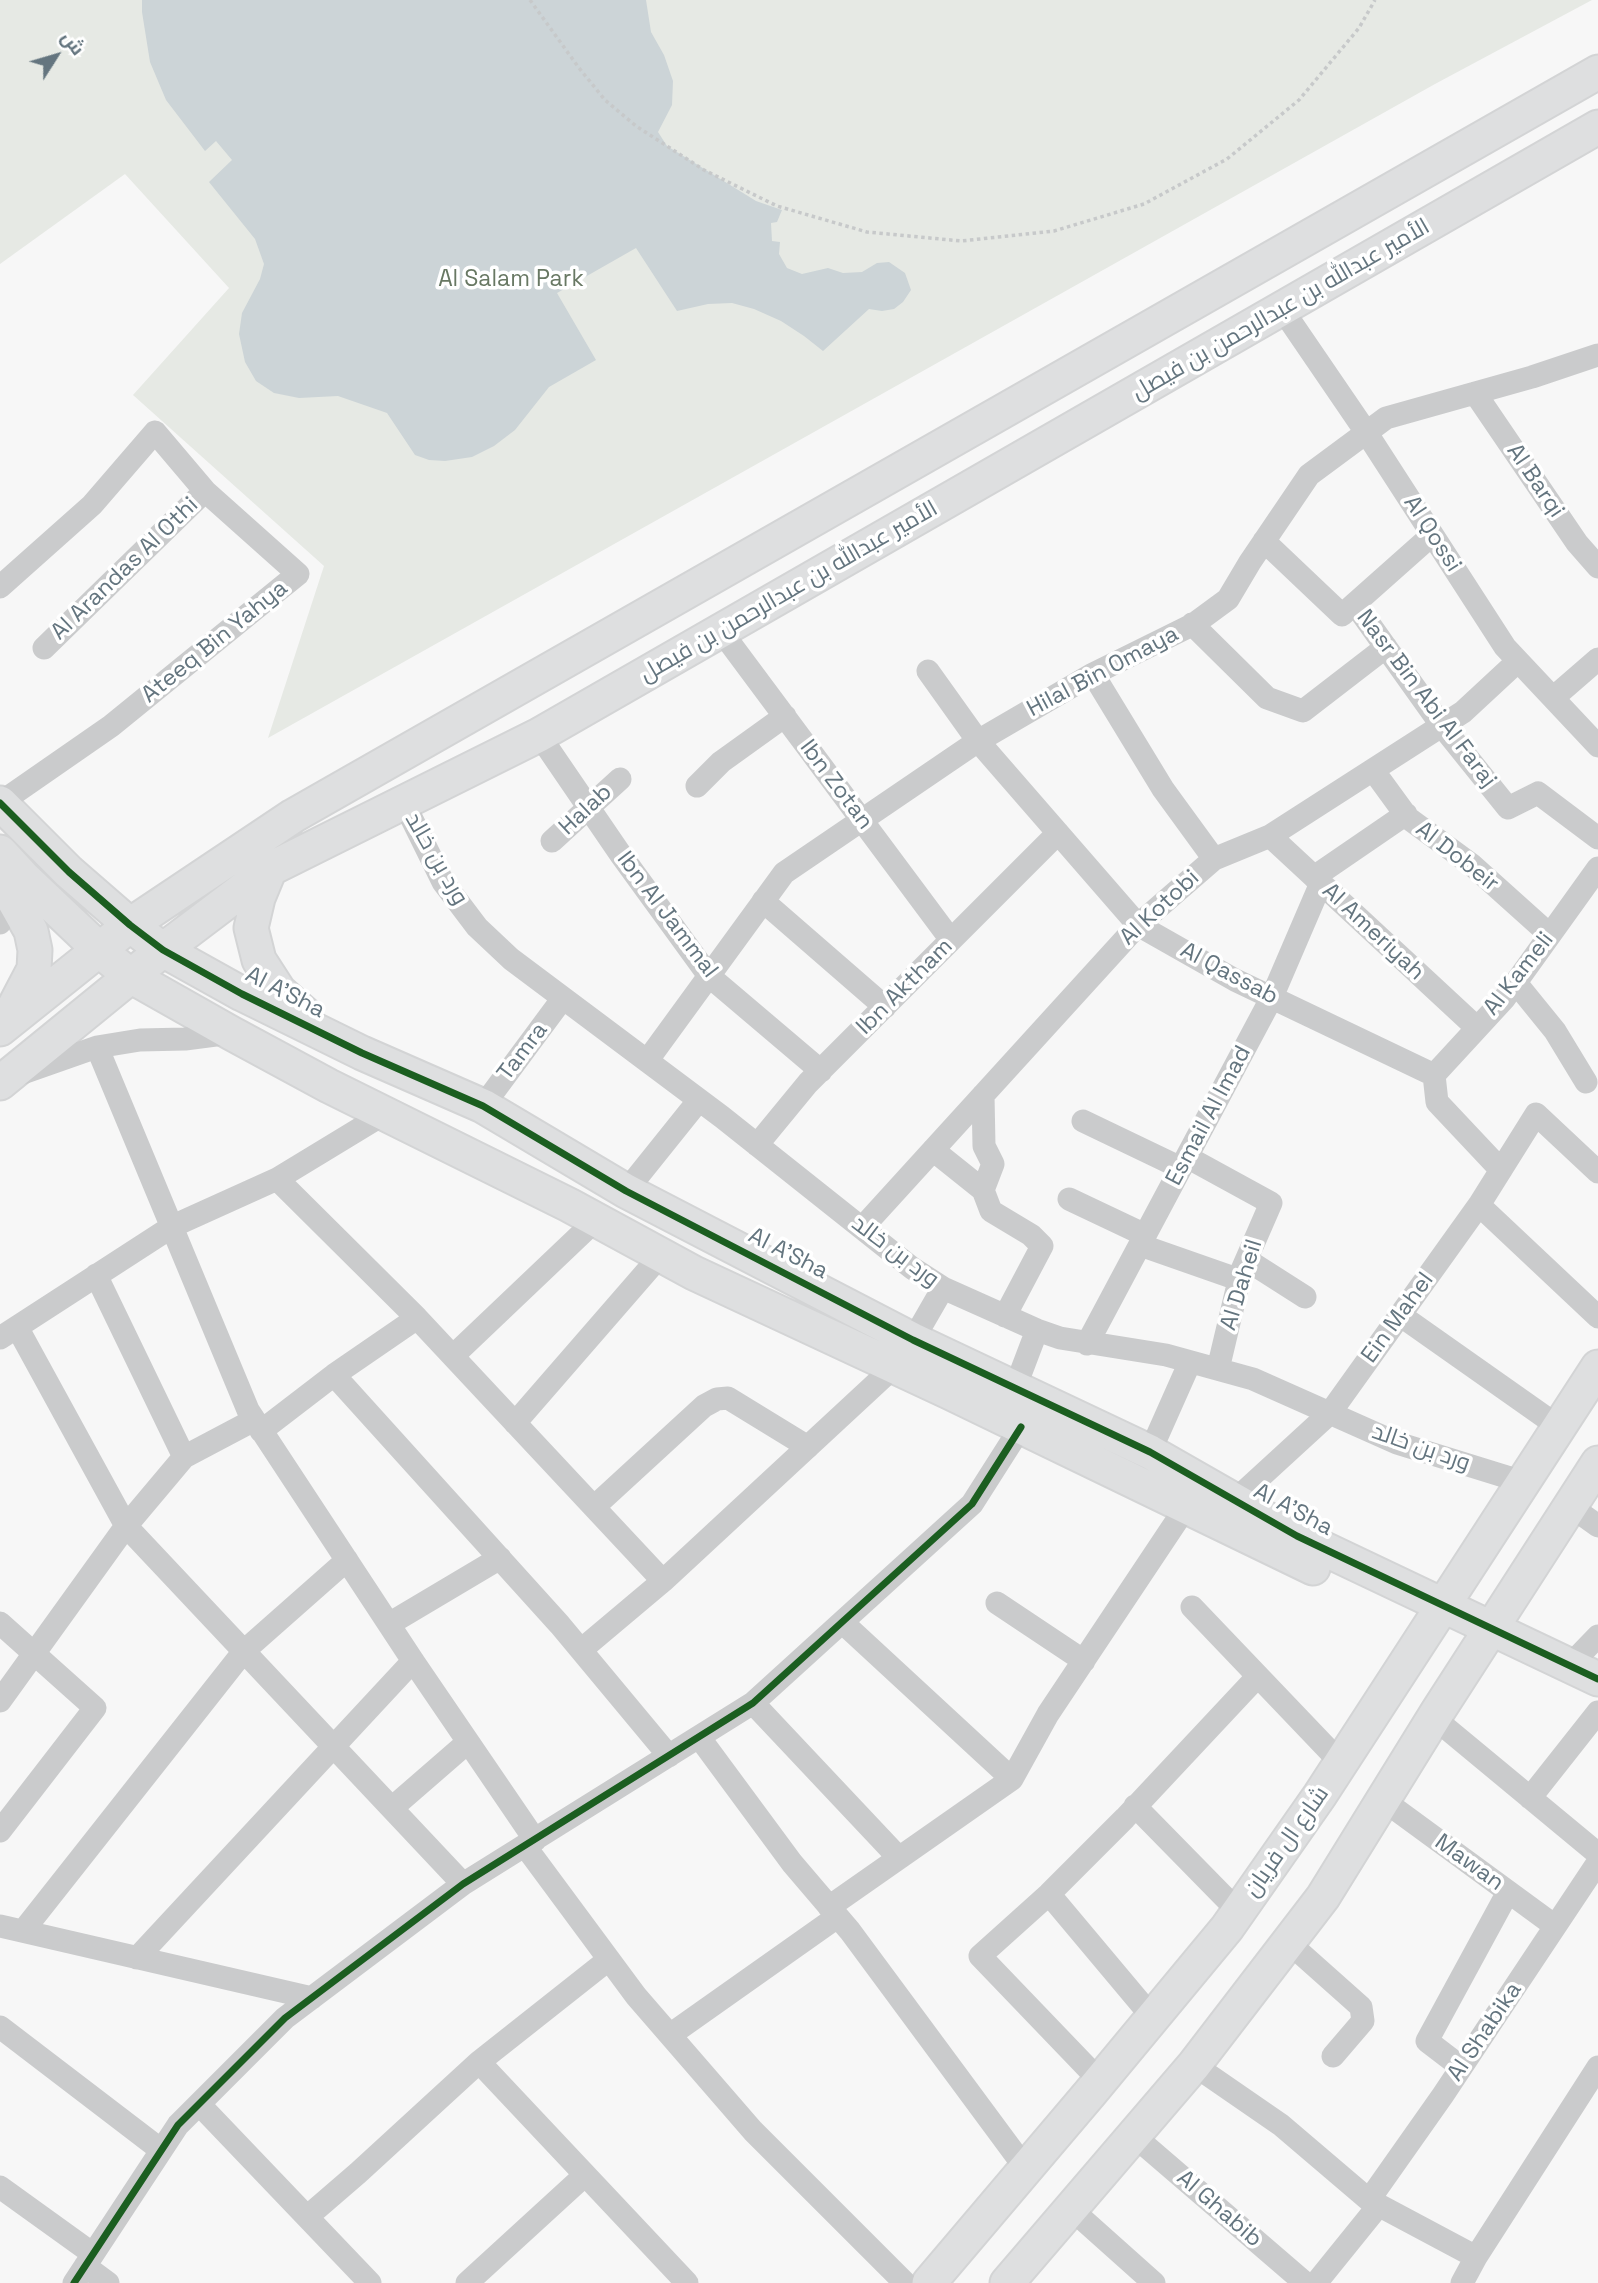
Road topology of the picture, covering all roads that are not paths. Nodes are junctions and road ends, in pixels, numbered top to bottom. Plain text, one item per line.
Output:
1 (1598, 72) edge
2 (1598, 127) edge
3 (1282, 309) junction
4 (1598, 355) edge
5 (1475, 393) junction
6 (1366, 432) junction
7 (205, 491) junction
8 (1432, 535) junction
9 (1264, 541) junction
10 (1598, 567) edge
11 (0, 587) edge
12 (1355, 604) junction
13 (1192, 624) junction
14 (721, 631) junction
15 (1386, 647) junction
16 (44, 648) dead end
17 (1598, 659) edge
18 (1518, 661) junction
19 (928, 671) dead end
20 (1093, 674) junction
21 (1553, 698) junction
22 (785, 716) junction
23 (1442, 726) junction
24 (539, 735) junction
25 (978, 741) junction
26 (1598, 746) edge
27 (1373, 770) junction
28 (620, 779) dead end
29 (697, 786) dead end
30 (403, 801) junction
31 (0, 803) edge
32 (590, 809) junction
33 (1406, 814) junction
34 (862, 820) junction
35 (1058, 833) junction
36 (1270, 836) junction
37 (1598, 838) edge
38 (552, 841) dead end
39 (1214, 859) junction
40 (1598, 868) edge
41 (270, 869) junction
42 (1317, 880) junction
43 (4, 882) edge
44 (763, 901) junction
45 (130, 925) junction
46 (1138, 925) junction
47 (1550, 935) junction
48 (951, 940) junction
49 (99, 950) junction
50 (163, 950) junction
51 (709, 976) junction
52 (132, 977) junction
53 (1516, 983) junction
54 (1272, 997) junction
55 (563, 998) junction
56 (885, 1007) junction
57 (2, 1027) edge
58 (1477, 1028) junction
59 (231, 1033) junction
60 (97, 1047) junction
61 (362, 1053) junction
62 (647, 1061) junction
63 (821, 1071) junction
64 (1434, 1075) junction
65 (2, 1082) edge
66 (1586, 1082) dead end
67 (983, 1095) junction
68 (699, 1100) junction
69 (483, 1106) junction
70 (384, 1114) junction
71 (1083, 1121) dead end
72 (757, 1145) junction
73 (933, 1150) junction
74 (1184, 1163) junction
75 (1501, 1170) junction
76 (1598, 1172) edge
77 (277, 1179) junction
78 (983, 1190) junction
79 (626, 1191) junction
80 (1069, 1199) dead end
81 (1479, 1205) junction
82 (596, 1220) junction
83 (173, 1226) junction
84 (862, 1228) junction
85 (1143, 1240) junction
86 (661, 1255) junction
87 (1243, 1270) junction
88 (96, 1275) junction
89 (943, 1288) junction
90 (1305, 1297) dead end
91 (1004, 1315) junction
92 (1400, 1315) junction
93 (1598, 1317) edge
94 (417, 1318) junction
95 (1037, 1330) junction
96 (8, 1332) edge
97 (1087, 1344) junction
98 (904, 1353) junction
99 (453, 1356) junction
100 (1190, 1362) junction
101 (1598, 1367) edge
102 (1218, 1369) junction
103 (334, 1375) junction
104 (1015, 1388) junction
105 (1330, 1413) junction
106 (514, 1423) junction
107 (258, 1425) junction
108 (1021, 1427) junction
109 (1559, 1427) junction
110 (808, 1447) junction
111 (1150, 1452) junction
112 (184, 1457) junction
113 (1598, 1463) edge
114 (1523, 1482) junction
115 (1234, 1501) junction
116 (1570, 1506) junction
117 (594, 1507) junction
118 (1186, 1507) junction
119 (126, 1526) junction
120 (1598, 1526) edge
121 (499, 1558) junction
122 (347, 1560) junction
123 (663, 1581) junction
124 (997, 1603) dead end
125 (1192, 1607) dead end
126 (1438, 1615) junction
127 (842, 1622) junction
128 (0, 1623) edge
129 (389, 1624) junction
130 (1598, 1636) edge
131 (1485, 1637) junction
132 (581, 1650) junction
133 (244, 1651) junction
134 (34, 1654) junction
135 (413, 1661) junction
136 (1084, 1661) junction
137 (1584, 1672) edge
138 (1258, 1676) junction
139 (0, 1701) edge
140 (753, 1703) junction
141 (1598, 1703) edge
142 (1598, 1712) edge
143 (1434, 1718) junction
144 (699, 1737) junction
145 (468, 1742) junction
146 (335, 1748) junction
147 (669, 1756) junction
148 (1341, 1763) junction
149 (1012, 1779) junction
150 (1530, 1798) junction
151 (1383, 1800) junction
152 (1135, 1806) junction
153 (392, 1808) junction
154 (0, 1831) edge
155 (530, 1843) junction
156 (1598, 1854) edge
157 (899, 1858) junction
158 (1598, 1862) edge
159 (463, 1884) junction
160 (1508, 1892) junction
161 (1049, 1894) junction
162 (1238, 1911) junction
163 (833, 1912) junction
164 (0, 1926) edge
165 (1555, 1926) junction
166 (23, 1931) junction
167 (1288, 1942) junction
168 (137, 1958) junction
169 (608, 1960) junction
170 (312, 1998) junction
171 (1153, 2018) junction
172 (0, 2027) edge
173 (670, 2035) junction
174 (1333, 2056) dead end
175 (478, 2062) junction
176 (1194, 2065) junction
177 (1461, 2067) junction
178 (1598, 2067) edge
179 (1100, 2081) junction
180 (199, 2104) junction
181 (1133, 2135) junction
182 (161, 2150) junction
183 (1026, 2169) junction
184 (586, 2175) junction
185 (0, 2187) edge
186 (1374, 2202) junction
187 (1070, 2208) junction
188 (307, 2217) junction
189 (1476, 2257) junction
190 (84, 2268) edge
191 (470, 2282) edge
192 (108, 2283) edge
193 (370, 2283) edge
194 (687, 2283) edge
195 (905, 2283) edge
196 (929, 2283) edge
197 (1007, 2283) edge
198 (1154, 2283) edge
199 (1305, 2283) edge
200 (1316, 2283) edge
201 (1462, 2283) edge

1 - 45 main road
2 - 3 main road, الأمير عبدالله بن عبدالرحمن بن فيصل
3 - 6 street, Al Qossi
3 - 14 main road, الأمير عبدالله بن عبدالرحمن بن فيصل
4 - 5 street, Hilal Bin Omaya
5 - 6 street, Hilal Bin Omaya
5 - 10 street, Al Barqi
6 - 8 street, Al Qossi
6 - 9 street, Hilal Bin Omaya
7 - 11 street, Ateeq Bin Yahya
7 - 16 street, Al Arandas Al Othi
7 - 31 street, Ateeq Bin Yahya
8 - 12 street
8 - 18 street, Al Qossi
9 - 12 street
9 - 13 street, Hilal Bin Omaya
12 - 15 street, Nasr Bin Abi Al Faraj
13 - 15 street
13 - 20 street, Hilal Bin Omaya
14 - 22 street, Ibn Zotan
14 - 24 main road, الأمير عبدالله بن عبدالرحمن بن فيصل
15 - 23 street, Nasr Bin Abi Al Faraj
17 - 21 street
18 - 21 street, Al Qossi
18 - 23 street, Al Kotobi
19 - 25 street, Al Qassab
20 - 25 street, Hilal Bin Omaya
20 - 39 street
21 - 26 street, Al Qossi
22 - 29 street
22 - 34 street, Ibn Zotan
23 - 27 street, Al Kotobi
23 - 37 street, Nasr Bin Abi Al Faraj
24 - 30 main road, الأمير عبدالله بن عبدالرحمن بن فيصل
24 - 32 street, Ibn Al Jammal
25 - 34 street, Hilal Bin Omaya
25 - 35 street, Al Qassab
27 - 33 street, Al Dobeir
27 - 36 street, Al Kotobi
28 - 32 street, Halab
30 - 41 main road, الأمير عبدالله بن عبدالرحمن بن فيصل
30 - 55 street, ورد بن خالد
31 - 45 main road, Al A'Sha
32 - 38 street, Halab
32 - 51 street, Ibn Al Jammal
33 - 42 street
33 - 47 street, Al Dobeir
34 - 44 street, Hilal Bin Omaya
34 - 48 street, Ibn Zotan
35 - 46 street, Al Qassab
35 - 48 street, Ibn Aktham
36 - 39 street, Al Kotobi
36 - 42 street, Al Ameriyah
39 - 46 street, Al Kotobi
40 - 47 street, Al Kameli
41 - 50 main road, الأمير عبدالله بن عبدالرحمن بن فيصل
41 - 61 main road
42 - 54 street, Esmail Al Imad
42 - 58 street, Al Ameriyah
43 - 49 main road, Al A'Sha
43 - 57 main road
44 - 51 street, Hilal Bin Omaya
44 - 56 street
45 - 49 main road
45 - 50 main road, Al A'Sha
46 - 54 street, Al Qassab
46 - 67 street, Al Kotobi
47 - 53 street, Al Kameli
48 - 56 street, Ibn Aktham
49 - 52 main road, Al A'Sha
49 - 57 main road
50 - 52 main road, الأمير عبدالله بن عبدالرحمن بن فيصل
50 - 61 main road, Al A'Sha
51 - 62 street, Hilal Bin Omaya
51 - 63 street, Ibn Al Jammal
52 - 59 main road, Al A'Sha
52 - 65 main road, الأمير عبدالله بن عبدالرحمن بن فيصل
53 - 58 street, Al Kameli
53 - 66 street
54 - 64 street, Al Qassab
54 - 74 street, Esmail Al Imad
55 - 62 street, ورد بن خالد
55 - 69 street, Tamra
56 - 63 street, Ibn Aktham
58 - 64 street, Al Kameli
59 - 60 street
59 - 70 main road, Al A'Sha
60 - 65 street
60 - 83 street
61 - 69 main road, Al A'Sha
62 - 68 street, ورد بن خالد
63 - 72 street, Ibn Aktham
64 - 75 street
67 - 73 street, Al Kotobi
67 - 78 street
68 - 72 street, ورد بن خالد
68 - 79 street
69 - 79 main road, Al A'Sha
70 - 77 street
70 - 82 main road, Al A'Sha
71 - 74 street
72 - 84 street, ورد بن خالد
73 - 78 street
73 - 84 street, Al Kotobi
74 - 85 street, Esmail Al Imad
74 - 87 street, Al Daheil
75 - 76 street, Ein Mahel
75 - 81 street, Ein Mahel
77 - 83 street
77 - 94 street
78 - 91 street
79 - 98 main road, Al A'Sha
80 - 85 street
81 - 92 street, Ein Mahel
81 - 93 street
82 - 86 main road, Al A'Sha
82 - 99 street
83 - 88 street
83 - 107 street
84 - 89 street, ورد بن خالد
85 - 87 street
85 - 97 street, Esmail Al Imad
86 - 98 main road, Al A'Sha
86 - 106 street
87 - 90 street
87 - 102 street, Al Daheil
88 - 96 street
88 - 112 street
89 - 91 street, ورد بن خالد
89 - 98 street
91 - 95 street, ورد بن خالد
92 - 105 street, Ein Mahel
92 - 109 street
94 - 99 street
94 - 103 street
95 - 97 street, ورد بن خالد
95 - 104 street
96 - 119 street
97 - 100 street, ورد بن خالد
98 - 104 main road, Al A'Sha
98 - 108 main road, Al A'Sha
98 - 110 street
99 - 106 street
100 - 102 street, ورد بن خالد
100 - 111 street
101 - 109 main road, شارع ال فريان
102 - 105 street, ورد بن خالد
103 - 107 street
103 - 121 street
104 - 111 main road, Al A'Sha
105 - 114 street, ورد بن خالد
105 - 115 street, Ein Mahel
106 - 117 street
107 - 112 street
107 - 122 street
108 - 118 main road, Al A'Sha
108 - 127 street
109 - 114 main road, شارع ال فريان
110 - 117 street
110 - 123 street
111 - 115 main road, Al A'Sha
112 - 119 street
113 - 116 main road
114 - 126 main road, شارع ال فريان
115 - 126 main road, Al A'Sha
116 - 120 street
116 - 131 main road
117 - 123 street
118 - 126 main road, Al A'Sha
118 - 136 street
119 - 133 street
119 - 134 street
121 - 129 street
121 - 132 street
122 - 129 street
122 - 133 street
123 - 132 street
124 - 136 street
125 - 138 street
126 - 131 main road, Al A'Sha
126 - 148 main road, شارع ال فريان
127 - 140 street
127 - 149 street
128 - 134 street
129 - 135 street
130 - 137 street
131 - 137 main road, Al A'Sha
131 - 141 main road, Al A'Sha
131 - 143 main road
132 - 147 street
133 - 146 street
133 - 166 street
134 - 139 street
134 - 154 street
135 - 145 street
135 - 146 street
136 - 149 street
138 - 148 street
138 - 152 street
140 - 144 street
140 - 157 street
142 - 150 street
143 - 150 street
143 - 151 main road
144 - 147 street
144 - 163 street
145 - 153 street
145 - 155 street
146 - 153 street
146 - 168 street
147 - 155 street
148 - 162 main road, شارع ال فريان
149 - 157 street
150 - 156 street
151 - 160 street, Mawan
151 - 167 main road
152 - 161 street
152 - 162 street
153 - 159 street
155 - 159 street
155 - 169 street
157 - 163 street
158 - 165 street, Al Shabika
159 - 170 street
160 - 165 street, Mawan
160 - 177 street
161 - 171 street
161 - 179 street
162 - 171 main road, شارع ال فريان
163 - 173 street
163 - 183 street
164 - 166 street
165 - 177 street, Al Shabika
166 - 168 street
167 - 174 street
167 - 176 main road
168 - 170 street
169 - 173 street
169 - 175 street
170 - 180 street
171 - 179 main road, شارع ال فريان
172 - 182 street
173 - 195 street
175 - 184 street
175 - 188 street
176 - 181 main road
176 - 186 street
177 - 186 street, Al Shabika
178 - 189 street
179 - 183 main road, شارع ال فريان
180 - 182 street
180 - 188 street
181 - 187 main road
181 - 199 street, Al Ghabib
182 - 190 street
183 - 196 main road, شارع ال فريان
184 - 191 street
184 - 194 street
185 - 190 street
186 - 189 street
186 - 200 street, Al Shabika
187 - 197 main road
187 - 198 street
188 - 193 street
189 - 201 street
190 - 192 street

